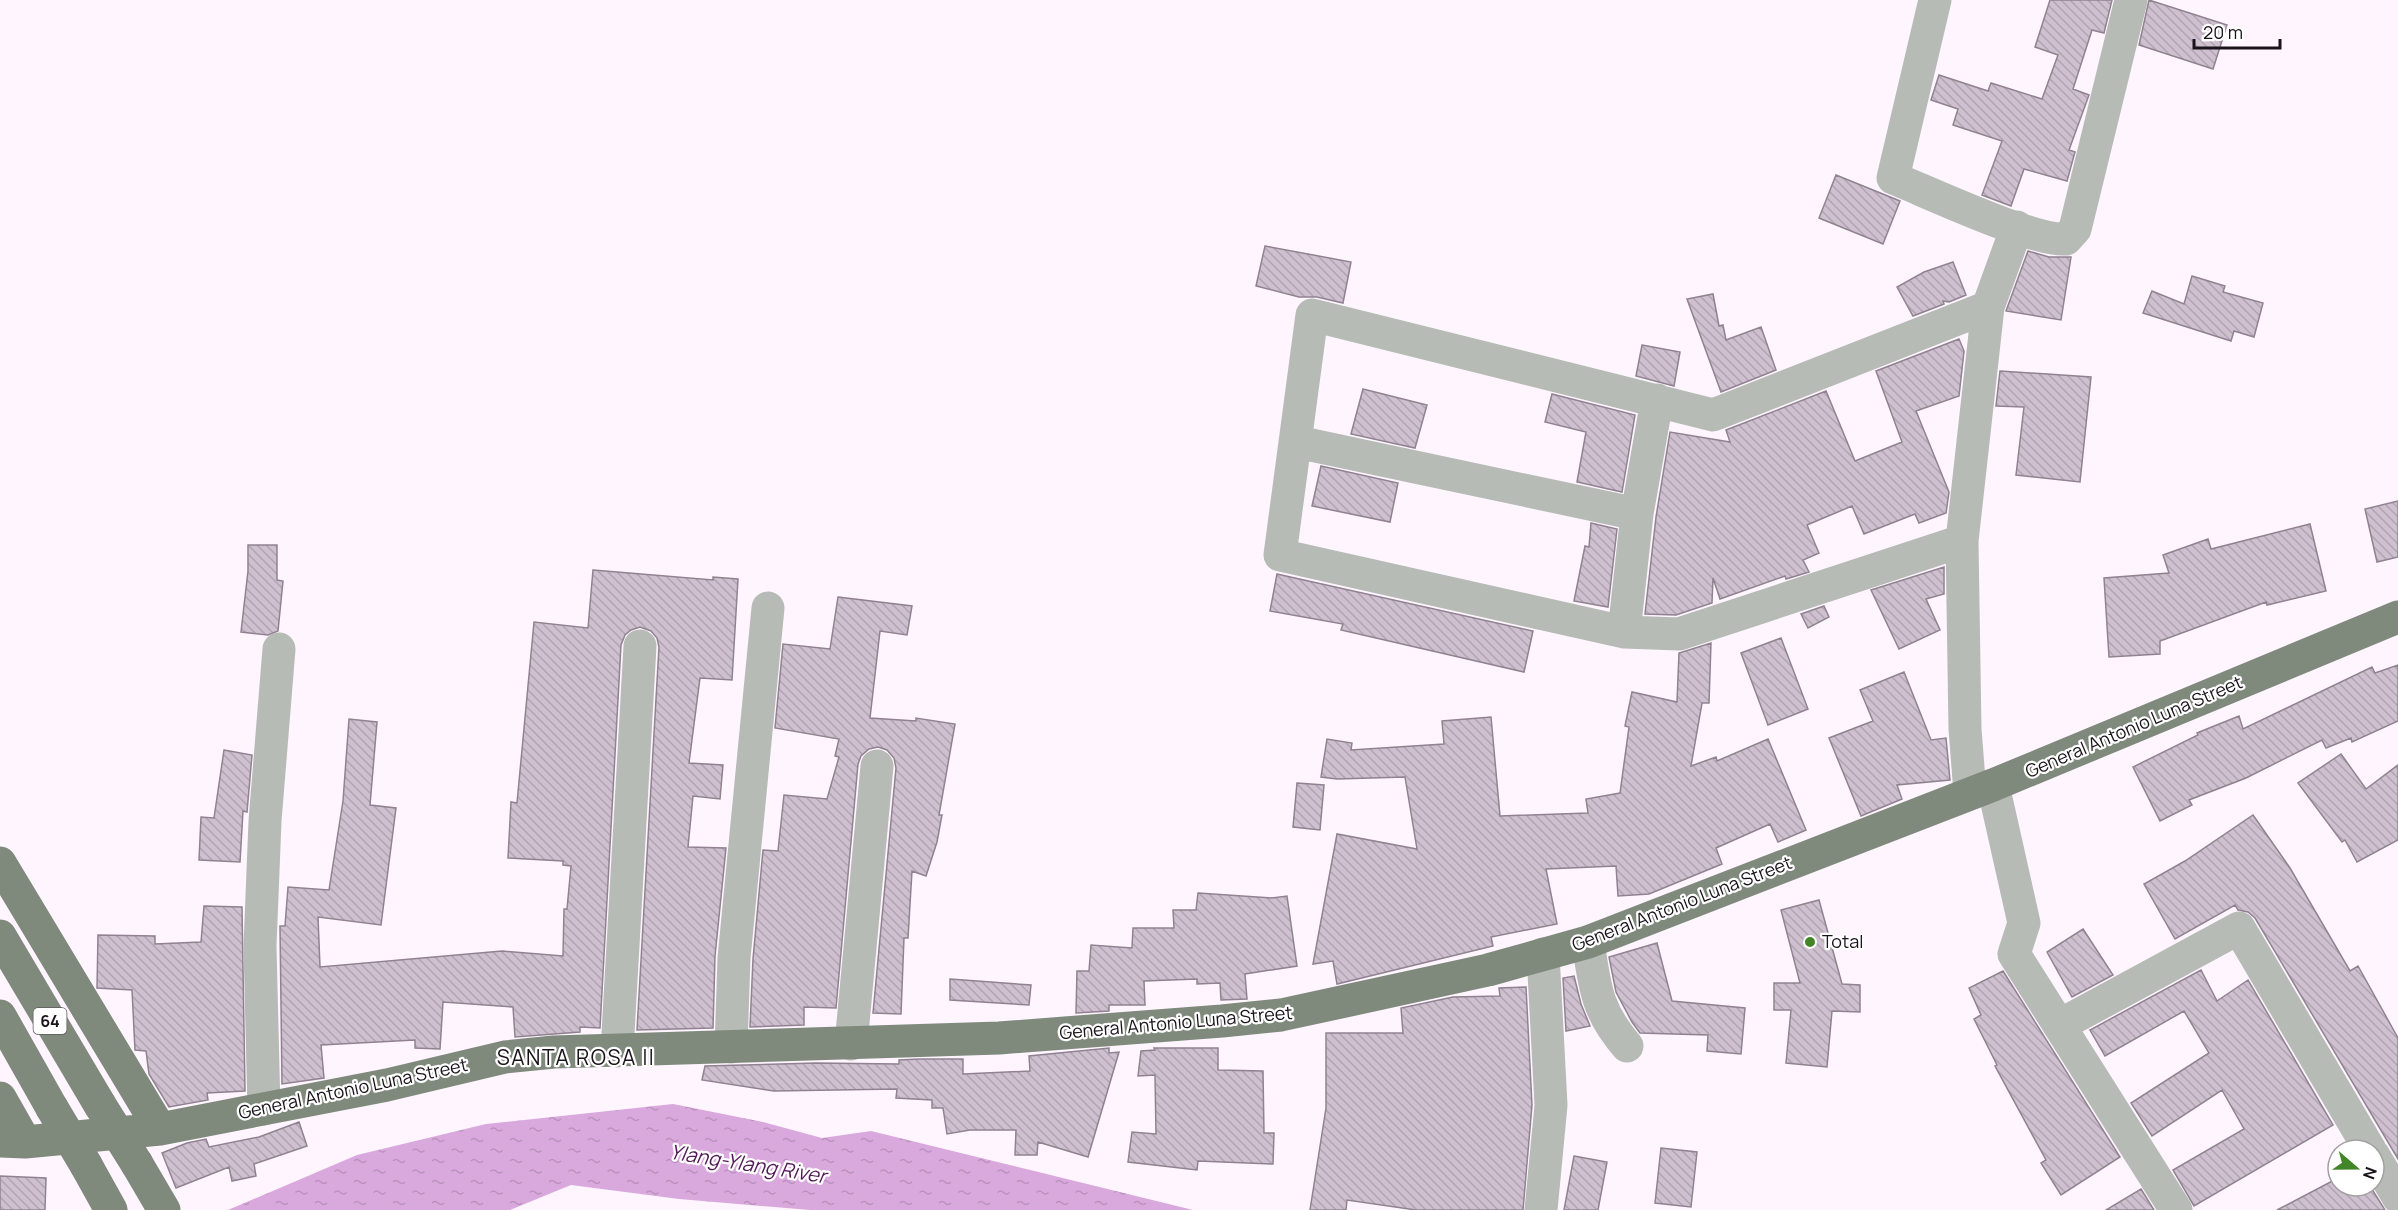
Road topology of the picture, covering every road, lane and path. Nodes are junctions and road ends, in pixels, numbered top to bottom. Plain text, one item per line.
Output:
1 (1935, 0) edge
2 (2131, 0) edge
3 (2017, 227) junction
4 (1988, 307) junction
5 (1657, 400) junction
6 (1297, 442) junction
7 (1637, 514) junction
8 (1962, 541) junction
9 (768, 608) dead end
10 (2398, 617) edge
11 (1624, 632) junction
12 (640, 646) dead end
13 (279, 649) dead end
14 (877, 766) dead end
15 (1982, 789) junction
16 (0, 863) edge
17 (0, 936) edge
18 (1588, 942) junction
19 (1542, 954) junction
20 (0, 1016) edge
21 (2060, 1025) junction
22 (851, 1044) junction
23 (1627, 1046) dead end
24 (731, 1047) junction
25 (616, 1051) junction
26 (0, 1098) edge
27 (264, 1109) junction
28 (160, 1129) junction
29 (2363, 1138) edge
30 (12, 1141) edge
31 (2386, 1176) edge
32 (150, 1186) edge
33 (2398, 1197) edge
34 (111, 1210) edge
35 (1541, 1210) edge
36 (2176, 1210) edge

1 - 3 street
2 - 3 street
3 - 4 street
4 - 5 street
4 - 8 street
5 - 6 street
5 - 7 street
6 - 7 street
6 - 11 street
7 - 11 street
8 - 11 street
8 - 15 street
9 - 24 street
10 - 15 main road, General Antonio Luna Street
12 - 25 street
13 - 27 street
14 - 22 street
15 - 18 main road, General Antonio Luna Street
15 - 21 street
16 - 28 main road
17 - 32 main road, 64, bridge
18 - 19 main road, General Antonio Luna Street
18 - 23 street
19 - 22 main road, General Antonio Luna Street
19 - 35 street
20 - 34 main road, 64, bridge
21 - 29 street
21 - 36 street
22 - 24 main road, General Antonio Luna Street
24 - 25 main road, General Antonio Luna Street
25 - 27 main road, General Antonio Luna Street
26 - 30 main road
27 - 28 main road, General Antonio Luna Street
28 - 30 main road, General Antonio Luna Street
31 - 33 street

